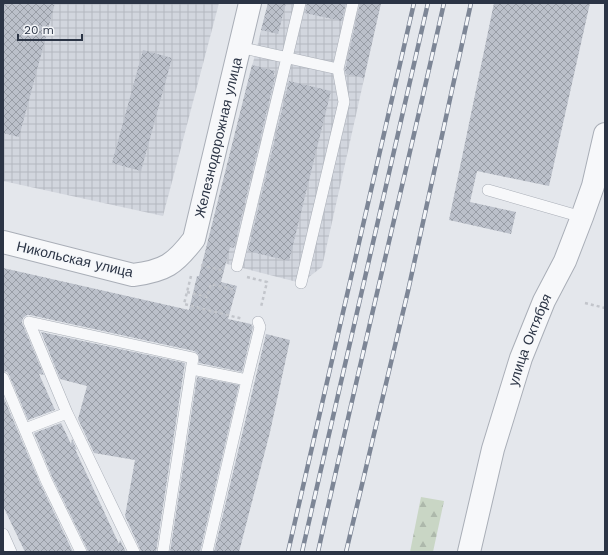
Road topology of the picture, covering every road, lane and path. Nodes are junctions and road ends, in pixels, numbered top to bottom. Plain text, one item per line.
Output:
1 (250, 3) edge
2 (300, 3) edge
3 (353, 3) edge
4 (240, 47) junction
5 (287, 58) junction
6 (338, 69) junction
7 (605, 134) edge
8 (599, 188) edge
9 (488, 190) dead end
10 (582, 217) junction
11 (3, 242) edge
12 (194, 263) dead end
13 (170, 264) joint
14 (237, 266) dead end
15 (223, 271) dead end
16 (245, 277) dead end
17 (301, 282) dead end
18 (236, 290) dead end
19 (585, 303) dead end
20 (605, 308) edge
21 (258, 322) junction
22 (192, 369) junction
23 (3, 378) edge
24 (247, 380) junction
25 (67, 413) junction
26 (25, 429) junction
27 (3, 534) edge
28 (11, 552) edge
29 (81, 552) edge
30 (134, 552) edge
31 (163, 552) edge
32 (207, 552) edge
33 (469, 552) edge

1 - 4 street, Железнодорожная улица
2 - 5 lane
3 - 6 lane
4 - 5 lane
4 - 13 street, Железнодорожная улица
5 - 6 lane
5 - 14 lane
6 - 17 lane
7 - 8 street, улица Октября
8 - 10 street, улица Октября
9 - 10 lane
10 - 33 street, улица Октября
11 - 13 street, Никольская улица
12 - 15 path
16 - 21 path
18 - 21 path
19 - 20 path
21 - 24 lane
22 - 24 lane
22 - 25 lane
22 - 31 lane
23 - 26 lane
24 - 32 lane
25 - 26 lane
25 - 30 lane
26 - 29 lane
27 - 28 lane

